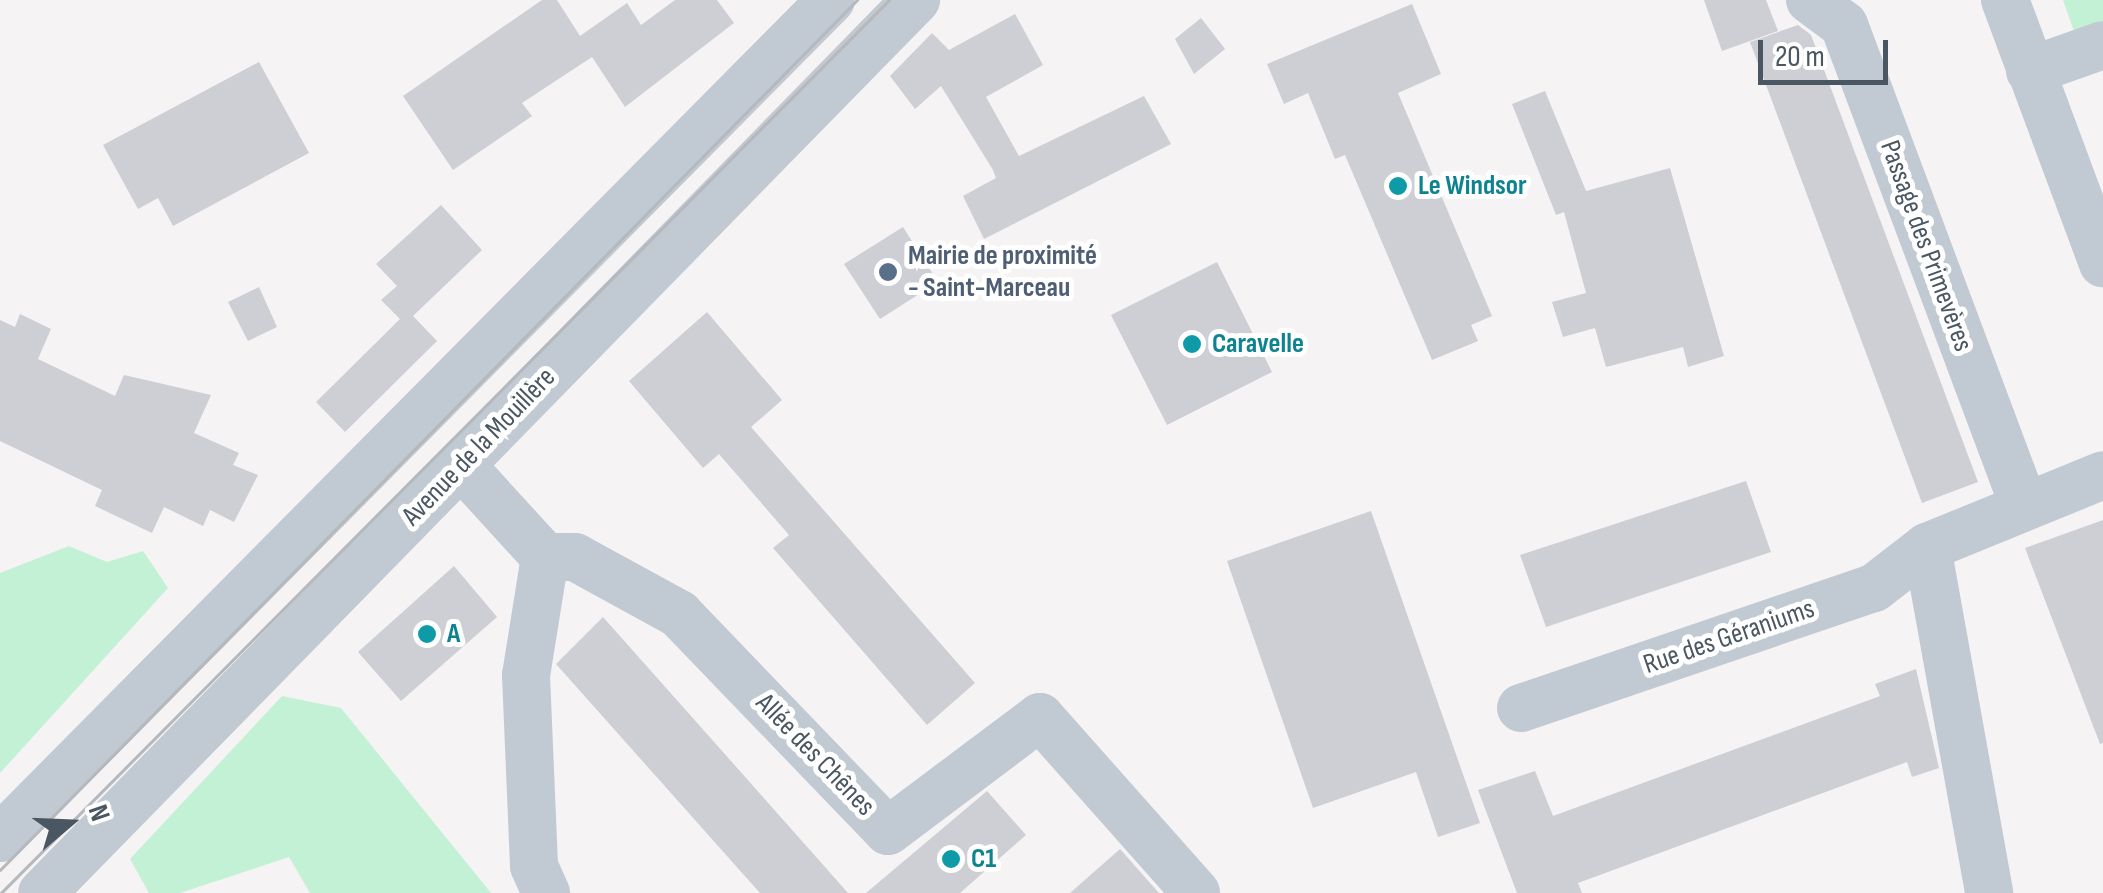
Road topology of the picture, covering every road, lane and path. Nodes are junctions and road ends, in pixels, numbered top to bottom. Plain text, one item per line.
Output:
1 (830, 0) edge
2 (916, 0) edge
3 (1810, 0) edge
4 (2005, 0) edge
5 (2103, 45) edge
6 (2030, 71) junction
7 (2103, 263) edge
8 (461, 465) junction
9 (2103, 475) edge
10 (2024, 506) junction
11 (1927, 547) junction
12 (545, 557) junction
13 (1521, 708) dead end
14 (0, 838) edge
15 (42, 893) edge
16 (546, 893) edge
17 (1196, 893) edge
18 (1989, 893) edge

1 - 14 street
2 - 8 street, Avenue de la Mouillère
3 - 10 street, Passage des Primevères
4 - 6 street
5 - 6 street
6 - 7 street
8 - 12 street
8 - 15 street, Avenue de la Mouillère
9 - 10 street, Rue des Géraniums
10 - 11 street, Rue des Géraniums
11 - 13 street, Rue des Géraniums
11 - 18 street
12 - 16 street
12 - 17 street, Allée des Chênes

